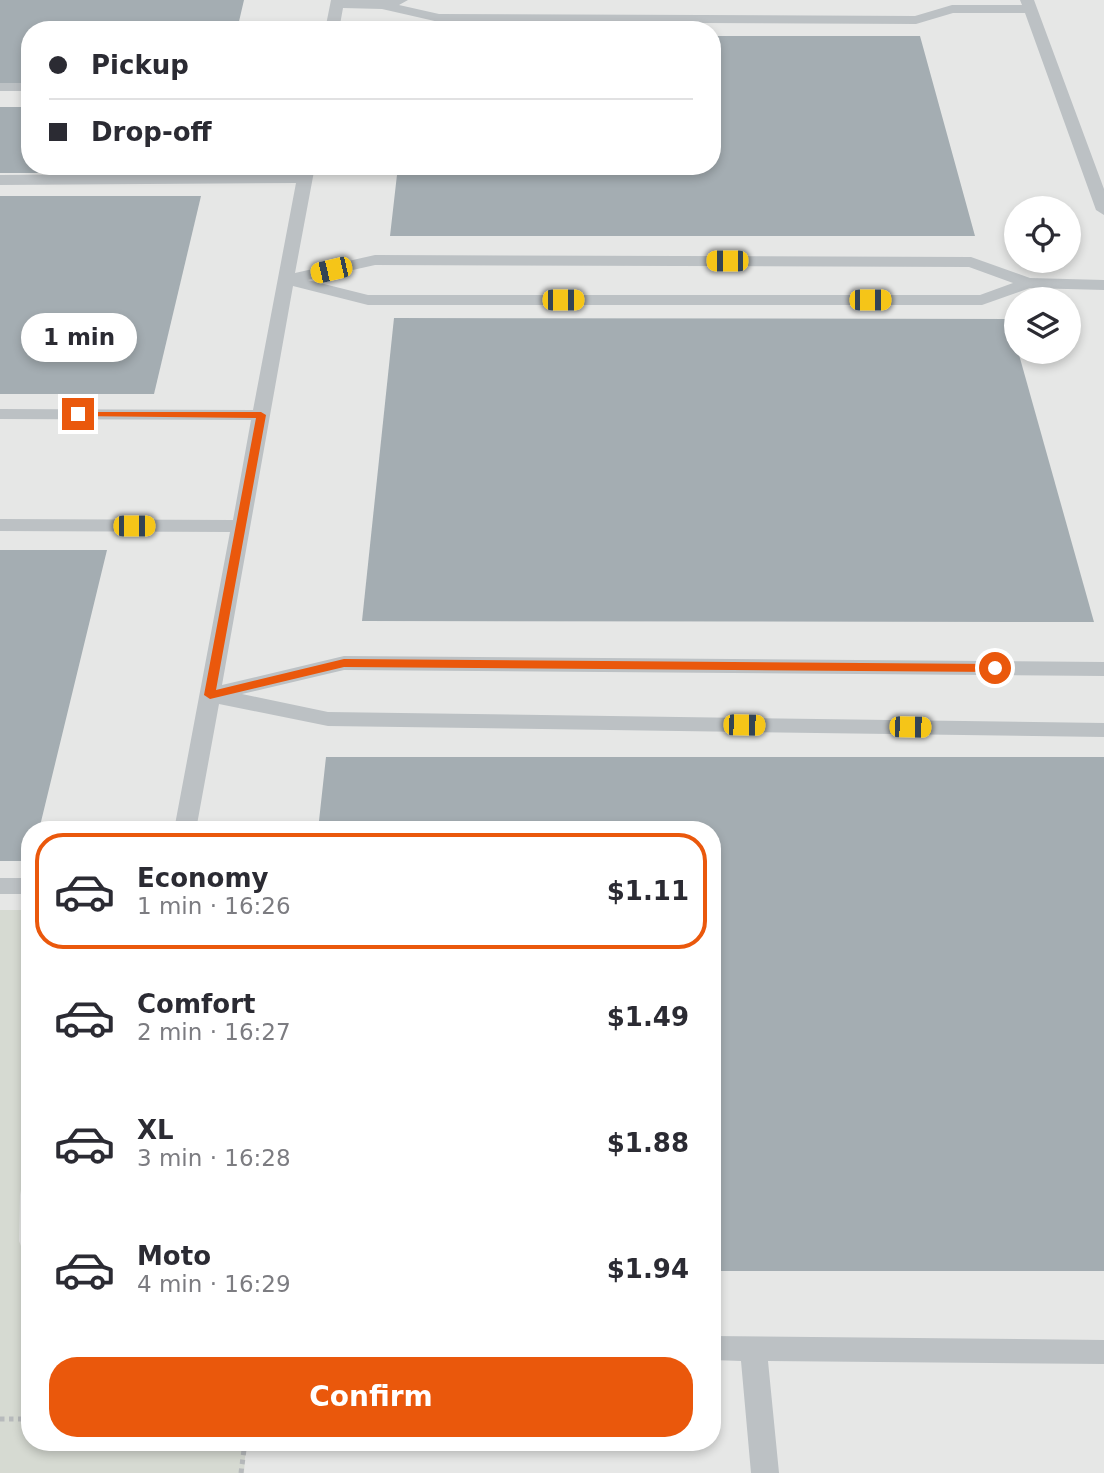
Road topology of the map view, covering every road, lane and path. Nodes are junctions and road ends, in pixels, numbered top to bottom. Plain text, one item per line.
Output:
1 (401, 0) edge
2 (927, 0) edge
3 (337, 2) edge
4 (382, 5) junction
5 (1029, 5) edge
6 (952, 9) junction
7 (334, 21) edge
8 (0, 87) edge
9 (21, 87) edge
10 (191, 175) edge
11 (305, 175) edge
12 (0, 180) edge
13 (1104, 210) edge
14 (287, 280) junction
15 (1028, 283) junction
16 (1104, 285) edge
17 (0, 414) edge
18 (261, 415) junction
19 (0, 525) edge
20 (241, 526) junction
21 (1104, 669) edge
22 (210, 695) junction
23 (1104, 730) edge
24 (187, 821) edge
25 (0, 886) edge
26 (21, 886) edge
27 (721, 1348) edge
28 (753, 1348) junction
29 (1104, 1352) edge
30 (0, 1419) edge
31 (21, 1419) edge
32 (244, 1451) edge
33 (241, 1473) edge
34 (765, 1473) edge

1 - 4 lane
2 - 6 lane
3 - 4 lane
3 - 7 lane
4 - 6 lane
5 - 6 lane
5 - 13 lane
8 - 9 lane
10 - 12 lane
11 - 14 lane
14 - 15 lane
14 - 15 lane
14 - 18 lane
15 - 16 lane
17 - 18 lane
18 - 20 lane
19 - 20 lane
20 - 22 lane
21 - 22 lane
22 - 23 lane
22 - 24 lane
25 - 26 lane
27 - 28 lane
28 - 29 lane
28 - 34 lane
30 - 31 path
32 - 33 path

